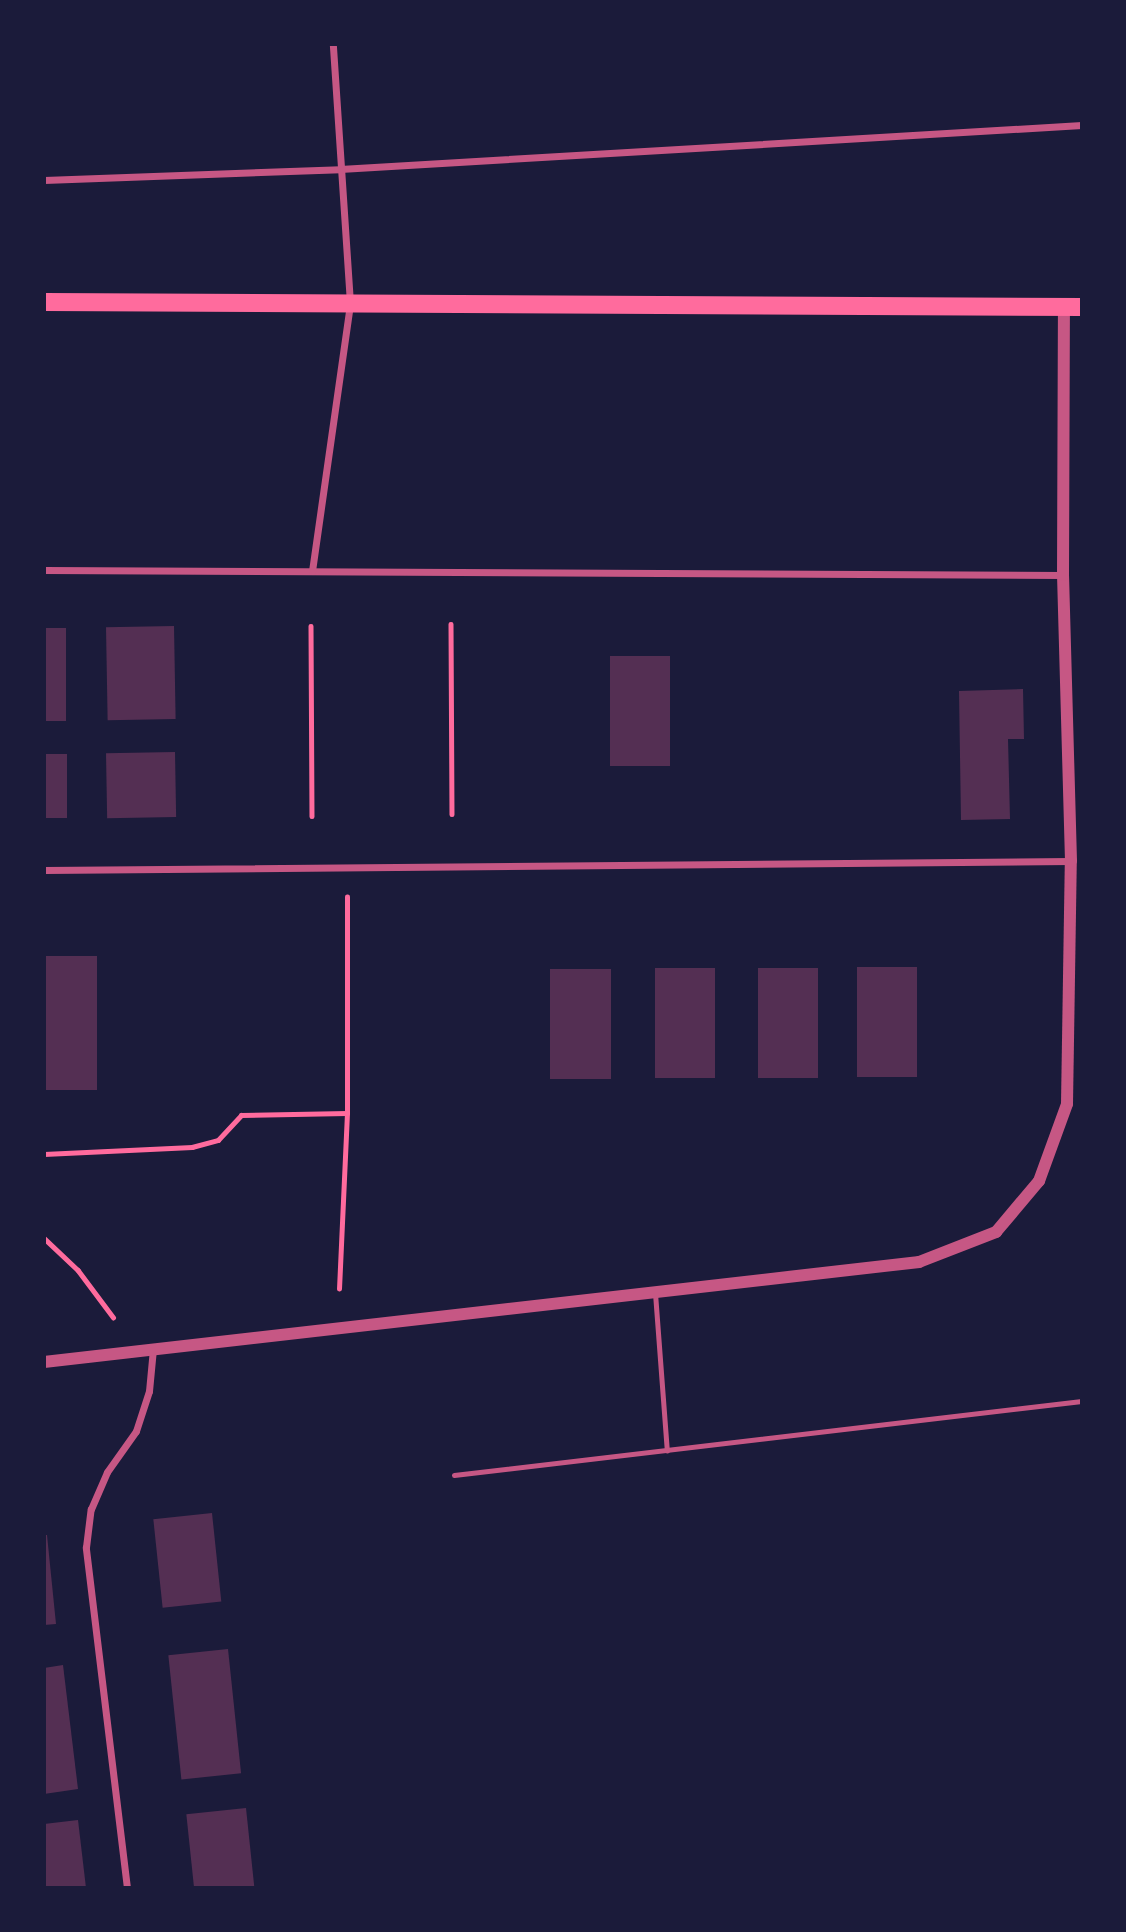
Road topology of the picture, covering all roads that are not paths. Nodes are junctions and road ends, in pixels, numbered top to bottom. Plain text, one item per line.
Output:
1 (333, 44) edge
2 (1082, 125) edge
3 (340, 169) junction
4 (44, 180) edge
5 (44, 302) edge
6 (350, 303) junction
7 (1064, 307) junction
8 (1082, 307) edge
9 (44, 570) edge
10 (312, 571) junction
11 (1063, 575) junction
12 (1071, 862) junction
13 (44, 870) edge
14 (655, 1292) junction
15 (153, 1349) junction
16 (44, 1362) edge
17 (1082, 1401) edge
18 (667, 1451) junction
19 (454, 1475) dead end
20 (127, 1888) edge

1 - 3 street
2 - 3 street
3 - 4 street
3 - 6 street
5 - 6 main road
6 - 7 main road
6 - 10 street
7 - 8 main road
7 - 11 street
9 - 10 street
10 - 11 street
11 - 12 street
12 - 13 street
12 - 14 street
14 - 15 street
14 - 18 lane
15 - 16 street
15 - 20 street
17 - 18 lane
18 - 19 lane

